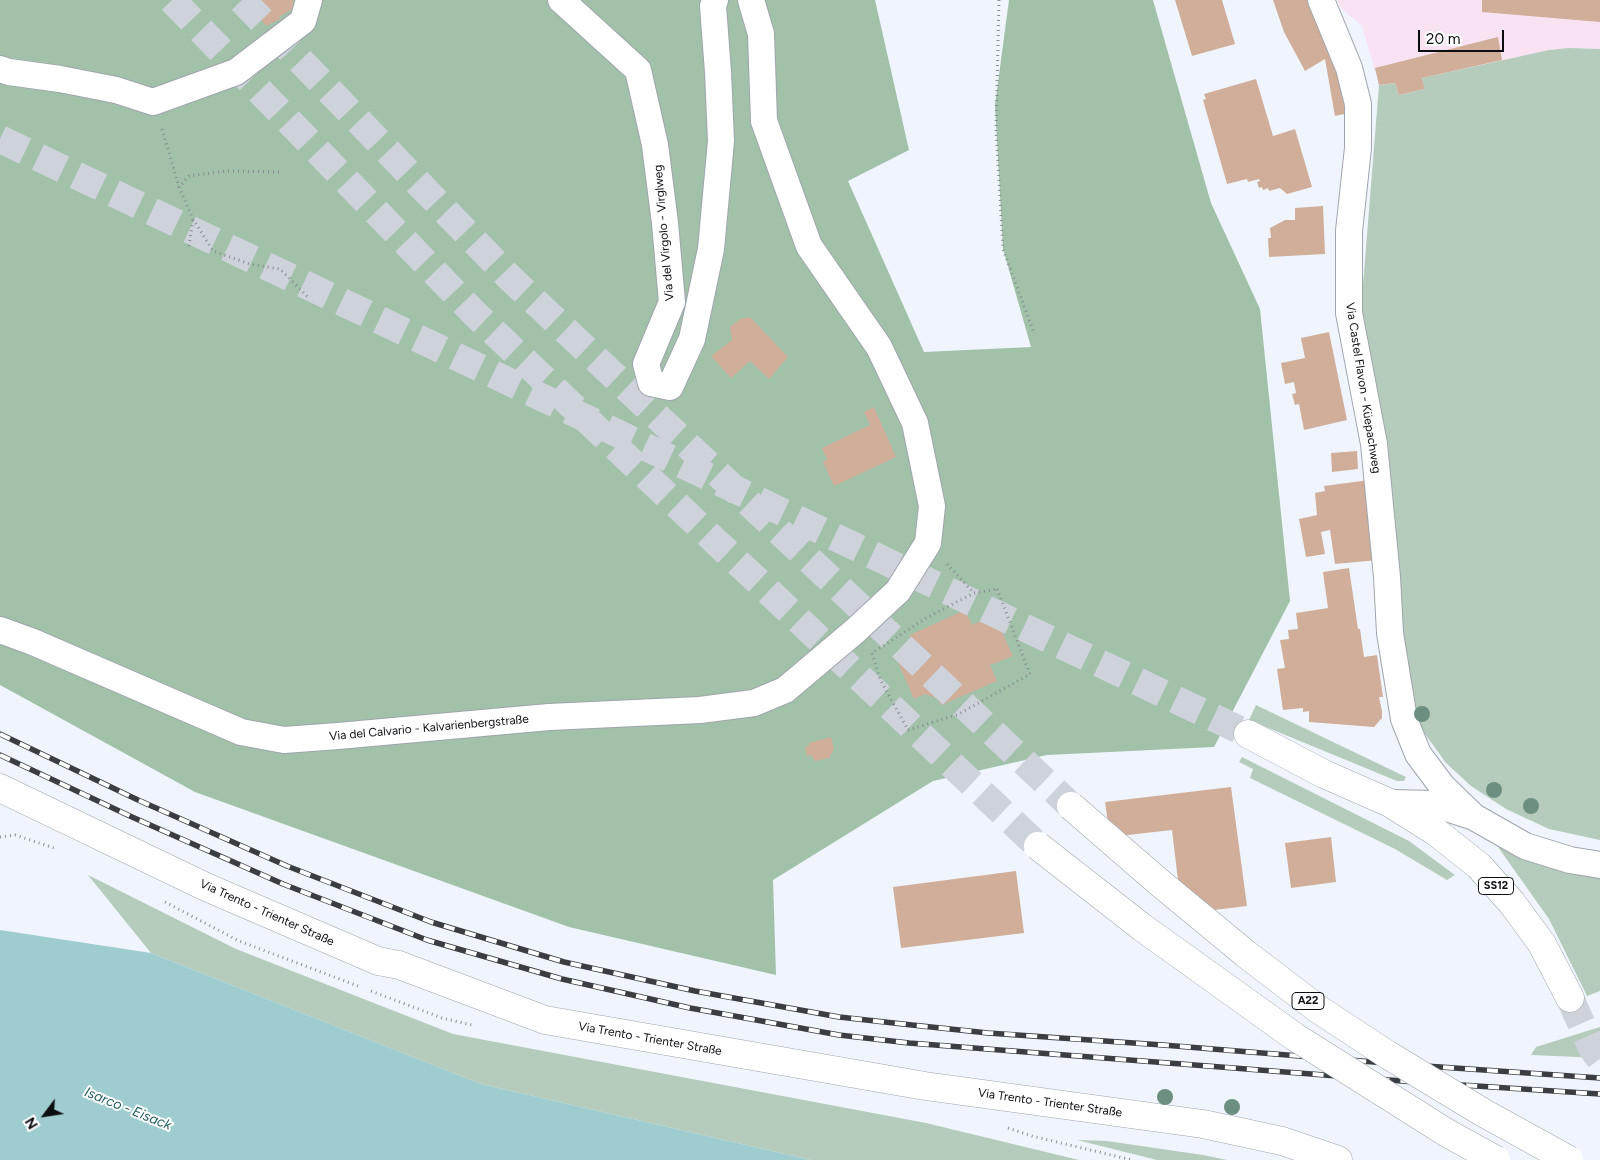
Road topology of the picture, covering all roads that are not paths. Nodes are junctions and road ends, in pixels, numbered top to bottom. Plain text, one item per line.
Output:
1 (309, 0) edge
2 (561, 0) edge
3 (714, 0) edge
4 (751, 0) edge
5 (1321, 0) edge
6 (0, 69) edge
7 (0, 630) edge
8 (1248, 734) tunnel mouth
9 (0, 788) edge
10 (1390, 803) junction
11 (1071, 806) tunnel mouth
12 (1474, 817) junction
13 (1038, 846) tunnel mouth
14 (1600, 865) edge
15 (1570, 998) tunnel mouth
16 (1338, 1160) edge
17 (1496, 1160) edge
18 (1569, 1160) edge

1 - 6 street
2 - 3 street, Via del Virgolo - Virglweg
4 - 7 street, Via del Calvario - Kalvarienbergstraße
5 - 12 street, Via Castel Flavon - Küepachweg
8 - 10 main road, SS12
9 - 16 main road, Via Trento - Trienter Straße
10 - 12 street
10 - 15 main road, SS12
11 - 18 main road, A22, bridge
12 - 14 street
13 - 17 main road, bridge

